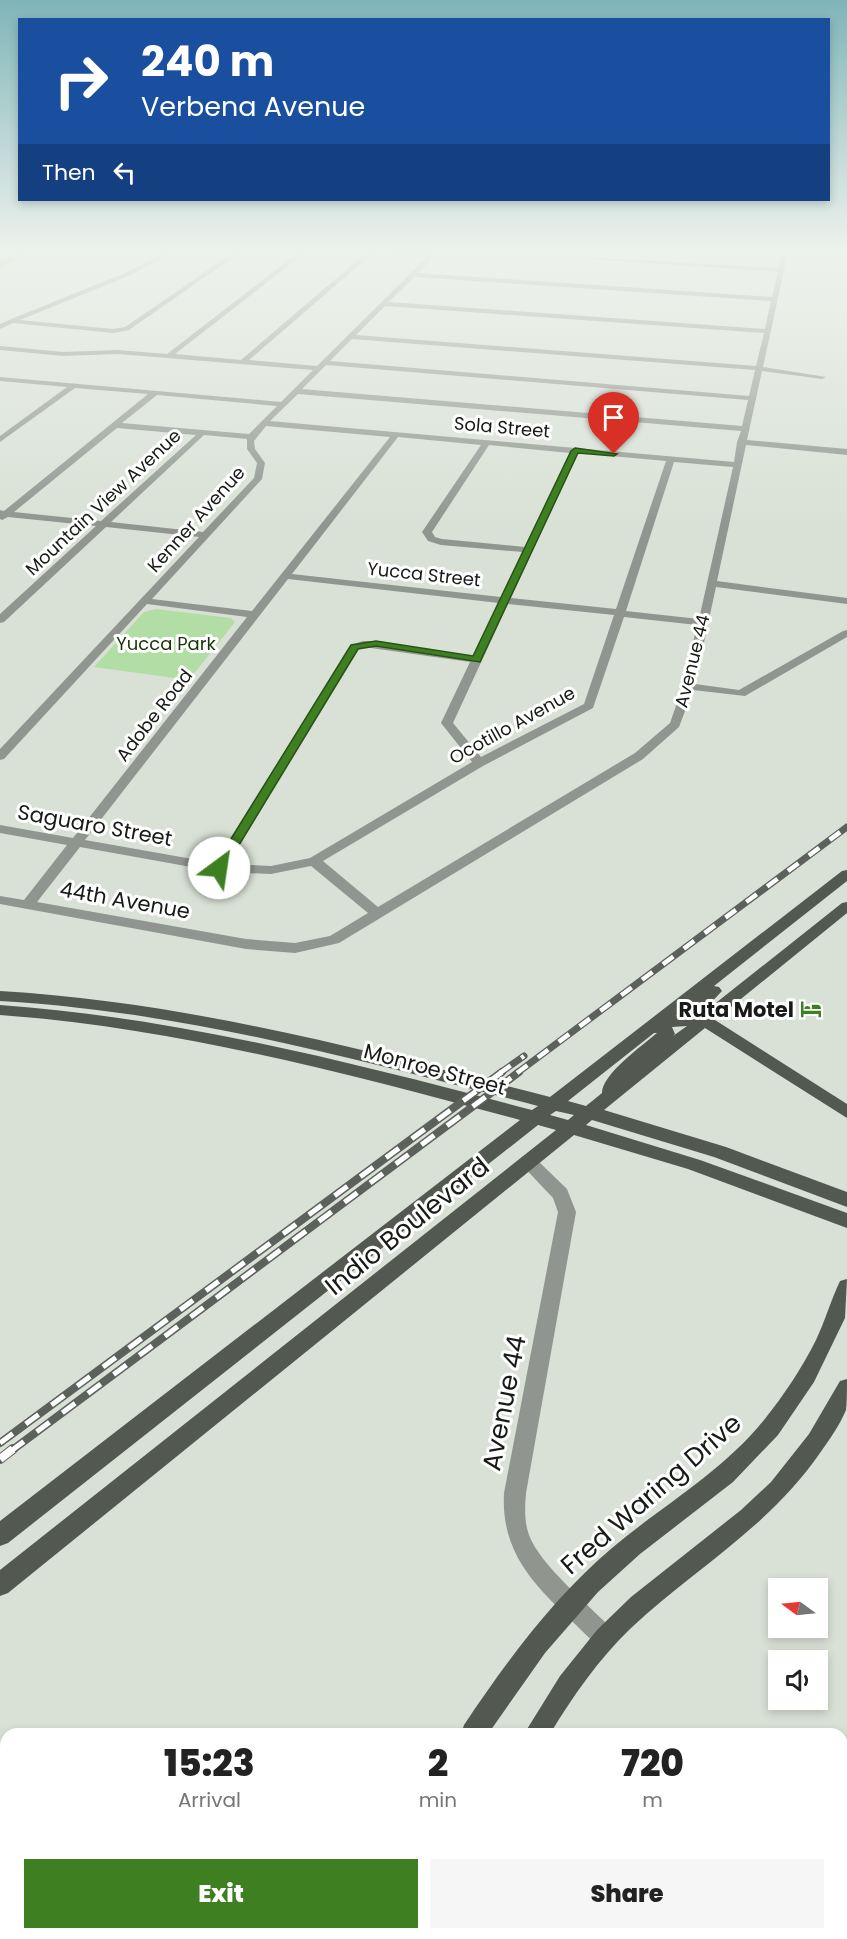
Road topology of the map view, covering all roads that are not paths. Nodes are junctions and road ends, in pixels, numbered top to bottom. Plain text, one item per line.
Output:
1 (186, 342) edge
2 (265, 342) edge
3 (345, 342) edge
4 (423, 342) edge
5 (764, 342) edge
6 (0, 348) edge
7 (169, 356) junction
8 (243, 362) junction
9 (321, 366) junction
10 (758, 368) junction
11 (822, 377) dead end
12 (0, 380) edge
13 (73, 386) junction
14 (296, 391) junction
15 (156, 392) junction
16 (751, 398) junction
17 (283, 404) junction
18 (264, 423) junction
19 (116, 425) junction
20 (744, 429) junction
21 (202, 433) junction
22 (396, 434) junction
23 (251, 437) junction
24 (0, 440) edge
25 (487, 442) junction
26 (741, 442) junction
27 (575, 451) junction
28 (847, 452) edge
29 (671, 459) junction
30 (736, 465) junction
31 (2, 515) edge
32 (103, 525) junction
33 (204, 535) junction
34 (529, 550) junction
35 (286, 576) junction
36 (710, 583) junction
37 (505, 599) junction
38 (144, 601) junction
39 (847, 601) edge
40 (621, 612) junction
41 (256, 615) junction
42 (0, 620) edge
43 (701, 622) junction
44 (847, 633) edge
45 (476, 660) junction
46 (689, 686) junction
47 (0, 738) edge
48 (15, 740) junction
49 (0, 756) edge
50 (479, 763) junction
51 (0, 829) edge
52 (78, 842) junction
53 (314, 861) junction
54 (219, 868) junction
55 (847, 874) edge
56 (0, 900) edge
57 (28, 904) junction
58 (847, 906) edge
59 (377, 913) junction
60 (770, 934) junction
61 (0, 996) edge
62 (0, 1010) edge
63 (704, 1020) junction
64 (652, 1026) junction
65 (603, 1102) junction
66 (847, 1112) edge
67 (528, 1162) junction
68 (847, 1200) edge
69 (847, 1221) edge
70 (847, 1287) edge
71 (847, 1388) edge
72 (0, 1535) edge
73 (0, 1585) edge
74 (572, 1603) junction
75 (605, 1638) junction
76 (477, 1728) edge
77 (540, 1728) edge

1 - 7 street
2 - 8 street
3 - 9 street, Kenner Avenue
4 - 10 street
5 - 10 street, Avenue 44
6 - 7 street
7 - 8 street
8 - 9 street
9 - 14 street, Kenner Avenue
9 - 16 street
10 - 11 street
10 - 16 street, Avenue 44
12 - 13 street
13 - 15 street
13 - 24 street
14 - 17 street, Kenner Avenue
14 - 20 street
15 - 17 street
15 - 19 street
16 - 20 street, Avenue 44
17 - 18 street, Kenner Avenue
18 - 22 street, Sola Street
18 - 23 street, Kenner Avenue
19 - 21 street
19 - 31 street
20 - 26 street, Avenue 44
21 - 23 street
21 - 32 street, Mountain View Avenue
22 - 25 street, Sola Street
22 - 35 street, Adobe Road
23 - 33 street, Kenner Avenue
25 - 27 street, Sola Street
25 - 34 street
26 - 28 street
26 - 30 street, Avenue 44
27 - 29 street, Sola Street
27 - 34 street
29 - 30 street, Sola Street
29 - 40 street, Ocotillo Avenue
30 - 36 street, Avenue 44
31 - 32 street
32 - 33 street
32 - 42 street, Mountain View Avenue
33 - 38 street, Kenner Avenue
34 - 37 street
35 - 37 street, Yucca Street
35 - 41 street, Adobe Road
36 - 39 street
36 - 43 street, Avenue 44
37 - 40 street, Yucca Street
37 - 45 street
38 - 41 street
38 - 48 street, Kenner Avenue
40 - 43 street, Yucca Street
40 - 50 street, Ocotillo Avenue
41 - 52 street, Adobe Road
43 - 46 street, Avenue 44
44 - 46 street
45 - 50 street
45 - 54 street
46 - 59 street, Avenue 44
47 - 48 street
48 - 49 street, Kenner Avenue
50 - 53 street, Ocotillo Avenue
51 - 52 street, Saguaro Street
52 - 54 street, Saguaro Street
52 - 57 street, Adobe Road
53 - 54 street, Ocotillo Avenue
53 - 59 street
55 - 60 main road, Indio Boulevard
56 - 57 street, 44th Avenue
57 - 59 street, 44th Avenue
58 - 63 main road, Indio Boulevard
60 - 63 main road
60 - 64 main road, Indio Boulevard
61 - 68 main road, Monroe Street
62 - 69 main road, Monroe Street
63 - 64 main road
63 - 65 main road, Indio Boulevard
63 - 66 main road
64 - 65 main road
64 - 72 main road, Indio Boulevard
65 - 67 main road, Indio Boulevard
67 - 73 main road, Indio Boulevard
67 - 74 street, Avenue 44
70 - 74 main road, Fred Waring Drive
71 - 75 main road
74 - 75 street, Avenue 44
74 - 76 main road, Fred Waring Drive
75 - 77 main road

